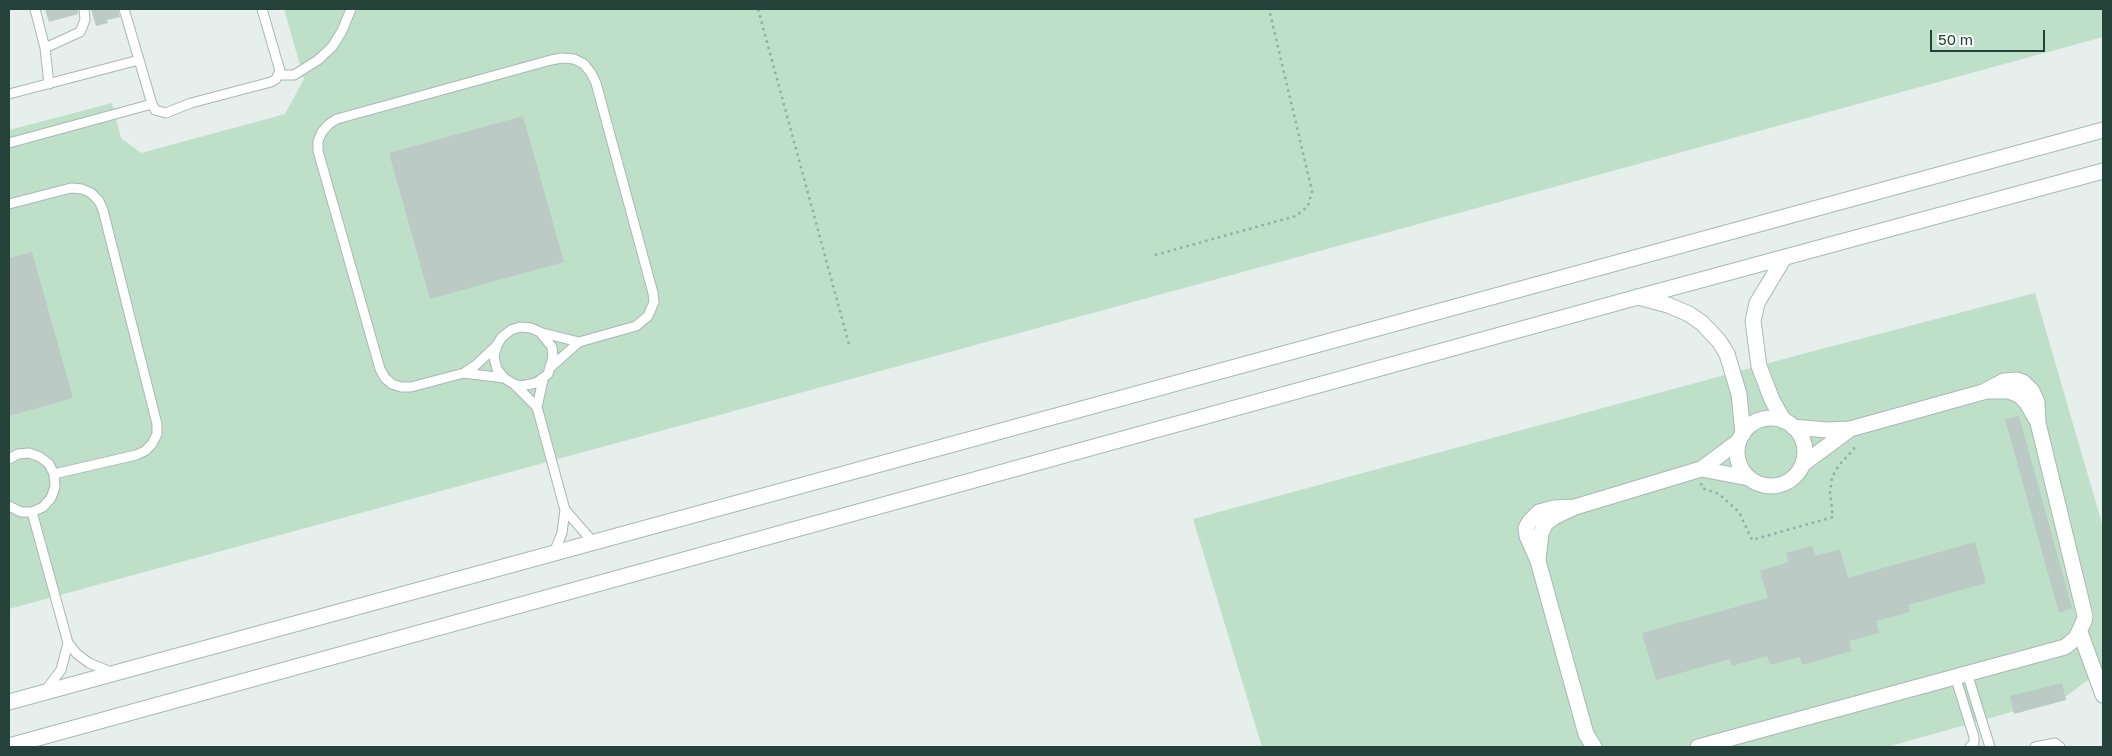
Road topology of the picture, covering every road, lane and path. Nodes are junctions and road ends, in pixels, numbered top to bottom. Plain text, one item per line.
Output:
1 (35, 9) edge
2 (84, 9) edge
3 (124, 9) edge
4 (262, 9) edge
5 (351, 9) edge
6 (758, 9) edge
7 (1269, 9) edge
8 (45, 48) junction
9 (139, 60) junction
10 (279, 75) junction
11 (49, 84) junction
12 (9, 94) edge
13 (152, 104) junction
14 (2103, 130) edge
15 (9, 143) edge
16 (2103, 171) edge
17 (9, 204) edge
18 (1155, 255) dead end
19 (1784, 258) junction
20 (1638, 297) junction
21 (540, 332) junction
22 (580, 342) junction
23 (497, 345) junction
24 (850, 348) dead end
25 (552, 366) junction
26 (464, 373) junction
27 (504, 378) junction
28 (543, 380) junction
29 (514, 384) junction
30 (536, 407) junction
31 (1788, 424) junction
32 (1851, 428) junction
33 (1741, 437) junction
34 (9, 459) edge
35 (1803, 464) junction
36 (1699, 469) junction
37 (54, 474) junction
38 (1749, 478) junction
39 (9, 506) edge
40 (565, 510) junction
41 (32, 512) junction
42 (594, 543) junction
43 (552, 555) junction
44 (2080, 632) junction
45 (68, 643) junction
46 (118, 673) junction
47 (1961, 675) junction
48 (42, 693) junction
49 (2103, 695) edge
50 (9, 702) edge
51 (1588, 743) edge
52 (9, 746) edge
53 (1698, 747) edge
54 (1970, 747) edge
55 (1990, 747) edge
56 (2035, 747) edge
57 (2060, 747) edge

1 - 8 lane
2 - 8 lane
3 - 9 lane
4 - 10 lane
5 - 10 lane
6 - 24 path
7 - 18 path
8 - 11 lane
9 - 11 lane
9 - 13 lane
10 - 13 lane
11 - 12 lane
13 - 15 lane
14 - 42 street
16 - 19 street
17 - 37 lane
19 - 20 street
19 - 31 street
20 - 33 street
20 - 52 street
21 - 22 lane
21 - 23 lane
21 - 25 lane
22 - 25 lane
22 - 26 lane
23 - 26 lane
23 - 27 lane
25 - 28 lane
26 - 27 lane
27 - 29 lane
28 - 29 lane
28 - 30 lane
29 - 30 lane
30 - 40 lane
31 - 32 street
31 - 33 street
31 - 35 street
32 - 35 street
32 - 36 path
32 - 44 street
33 - 36 street
33 - 38 street
34 - 37 lane
35 - 38 street
36 - 38 street
36 - 51 street
37 - 41 lane
39 - 41 lane
40 - 42 lane
40 - 43 lane
41 - 45 lane
42 - 43 street
43 - 46 street
44 - 47 street
44 - 49 street
45 - 46 lane
45 - 48 lane
46 - 48 street
47 - 53 street
47 - 54 lane
47 - 55 lane
48 - 50 street
56 - 57 lane

